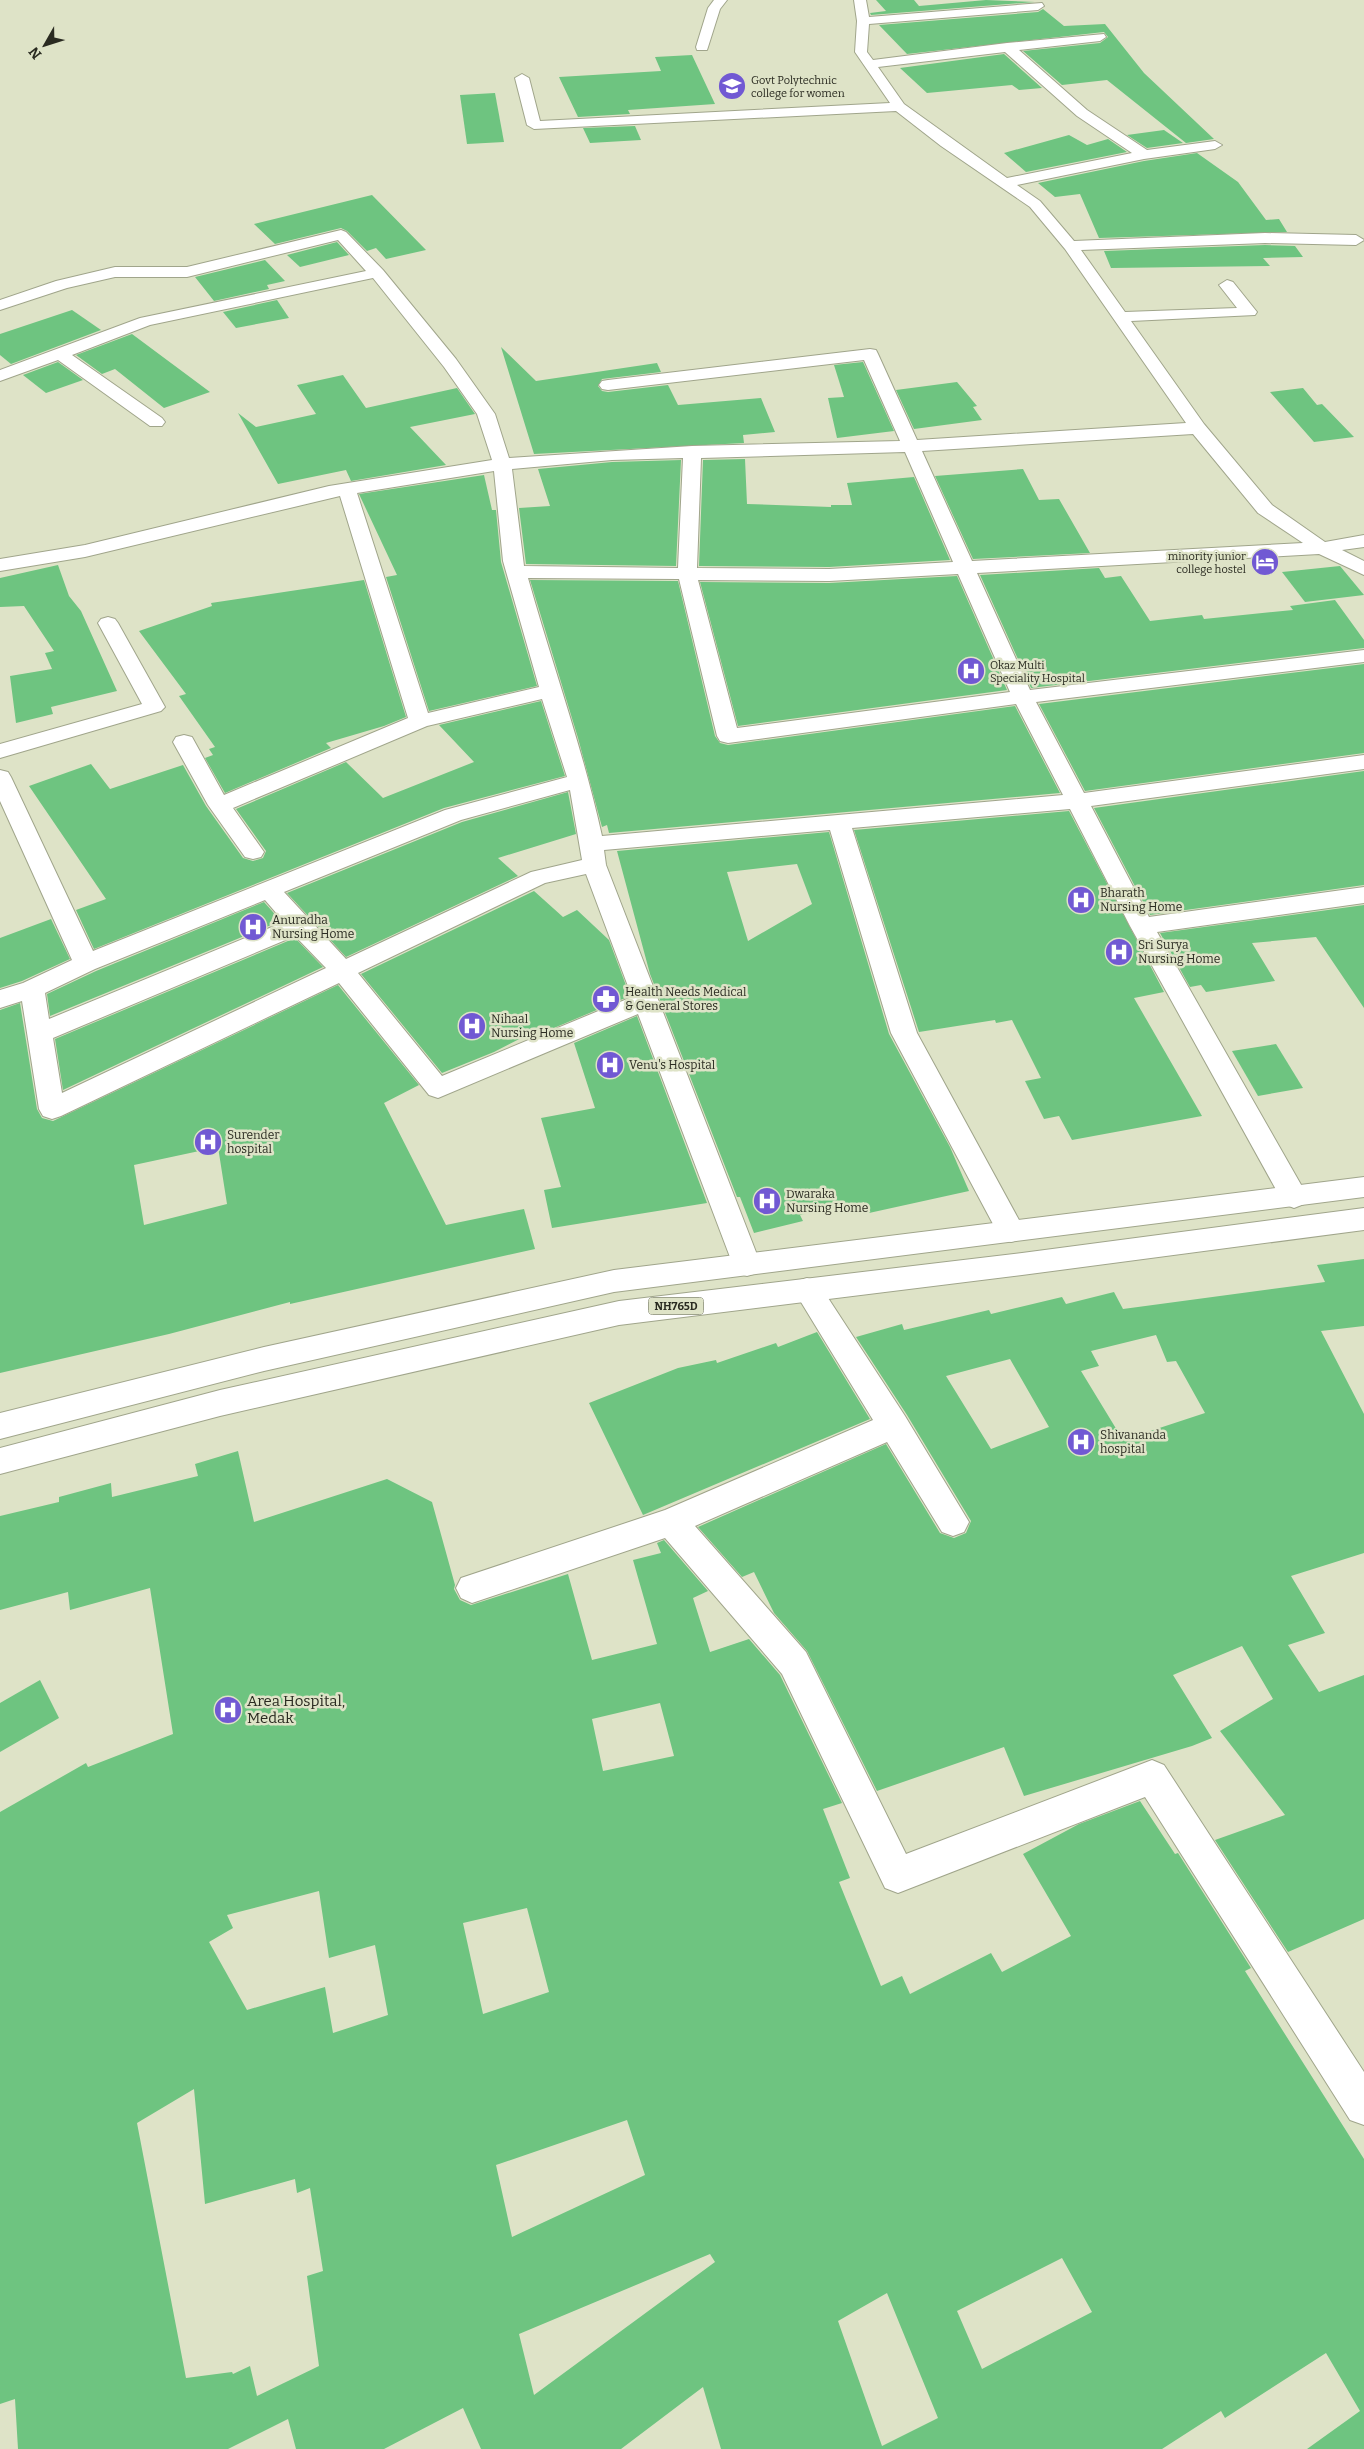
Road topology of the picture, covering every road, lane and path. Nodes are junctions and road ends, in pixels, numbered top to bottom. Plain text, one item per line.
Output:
1 (721, 0) edge
2 (860, 0) edge
3 (986, 0) edge
4 (1038, 6) dead end
5 (996, 9) junction
6 (863, 21) junction
7 (1100, 37) dead end
8 (702, 46) dead end
9 (1007, 47) junction
10 (869, 64) junction
11 (522, 78) dead end
12 (899, 107) junction
13 (1215, 145) dead end
14 (1144, 155) junction
15 (1005, 183) junction
16 (1356, 240) dead end
17 (1070, 246) junction
18 (377, 273) junction
19 (1227, 285) dead end
20 (0, 305) edge
21 (1120, 317) junction
22 (60, 354) junction
23 (0, 376) edge
24 (608, 385) dead end
25 (156, 422) dead end
26 (1198, 428) junction
27 (913, 446) junction
28 (692, 451) junction
29 (502, 464) junction
30 (347, 489) junction
31 (1364, 541) edge
32 (1322, 548) junction
33 (0, 566) edge
34 (964, 569) junction
35 (1364, 569) edge
36 (517, 572) junction
37 (687, 573) junction
38 (108, 623) dead end
39 (1364, 656) edge
40 (550, 691) junction
41 (1023, 697) junction
42 (420, 721) junction
43 (184, 742) dead end
44 (0, 751) edge
45 (1364, 762) edge
46 (0, 777) edge
47 (579, 781) junction
48 (1078, 801) junction
49 (219, 805) junction
50 (839, 822) junction
51 (253, 852) dead end
52 (593, 854) junction
53 (268, 888) junction
54 (1364, 895) edge
55 (299, 925) junction
56 (1142, 926) junction
57 (86, 963) junction
58 (342, 970) junction
59 (32, 989) junction
60 (0, 999) edge
61 (645, 1001) junction
62 (38, 1034) junction
63 (1364, 1188) edge
64 (1294, 1196) junction
65 (1364, 1219) edge
66 (1011, 1231) junction
67 (747, 1265) junction
68 (807, 1290) junction
69 (894, 1425) junction
70 (0, 1426) edge
71 (0, 1461) edge
72 (671, 1522) junction
73 (953, 1522) dead end
74 (472, 1588) dead end
75 (1364, 2106) edge

1 - 8 main road
2 - 6 main road
3 - 5 main road
4 - 5 main road
5 - 6 main road
6 - 10 main road
7 - 9 main road
9 - 10 main road
9 - 14 main road
10 - 12 main road
11 - 12 main road
12 - 15 main road
13 - 14 main road
14 - 15 main road
15 - 17 main road
16 - 17 main road
17 - 21 main road
18 - 20 main road
18 - 22 main road
18 - 29 main road
19 - 21 main road
21 - 26 main road
22 - 23 main road
22 - 25 main road
24 - 27 main road
26 - 27 main road
26 - 32 main road
27 - 28 main road
27 - 34 main road
28 - 29 main road
28 - 37 main road
29 - 30 main road
29 - 36 main road
30 - 33 main road
30 - 42 main road
31 - 32 main road
32 - 34 main road
32 - 35 main road
34 - 37 main road
34 - 41 main road
36 - 37 main road
36 - 40 main road
37 - 41 main road
38 - 44 main road
39 - 41 main road
40 - 42 main road
40 - 47 main road
41 - 48 main road
42 - 49 main road
43 - 49 main road
45 - 48 main road
46 - 57 main road
47 - 52 main road
47 - 53 main road
48 - 50 main road
48 - 56 main road
49 - 51 main road
50 - 52 main road
50 - 66 main road
52 - 58 main road
52 - 61 main road
53 - 55 main road
53 - 57 main road
54 - 56 main road
55 - 58 main road
55 - 62 main road
56 - 64 main road
57 - 59 main road
58 - 61 main road
58 - 62 main road
59 - 60 main road
59 - 62 main road
61 - 67 main road
63 - 64 main road
64 - 66 main road
65 - 68 main road, NH765D
66 - 67 main road
67 - 70 main road
68 - 69 main road
68 - 71 main road, NH765D
69 - 72 main road
69 - 73 main road
72 - 74 main road
72 - 75 main road

